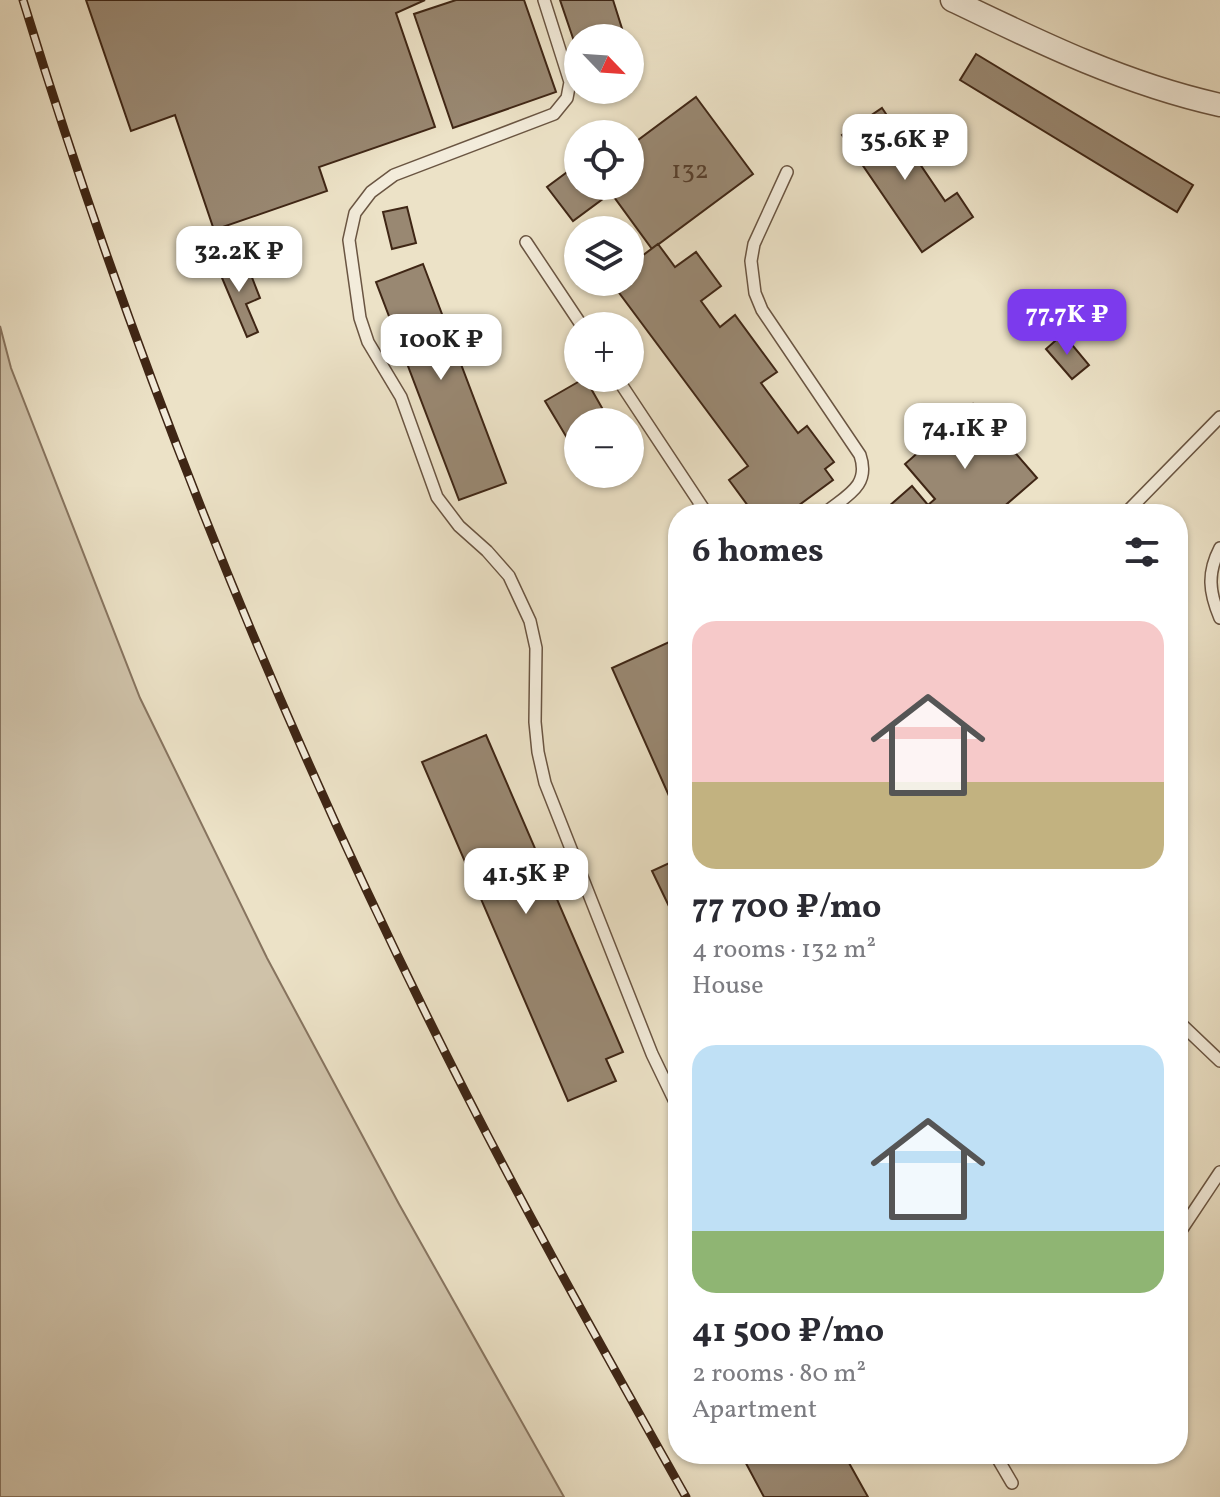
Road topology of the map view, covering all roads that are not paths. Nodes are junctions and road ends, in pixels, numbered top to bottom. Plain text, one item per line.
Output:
1 (544, 0) edge
2 (952, 0) edge
3 (1220, 105) edge
4 (787, 172) dead end
5 (526, 242) dead end
6 (573, 312) edge
7 (626, 392) edge
8 (1220, 417) edge
9 (700, 504) edge
10 (836, 504) edge
11 (1135, 504) edge
12 (1220, 548) edge
13 (1220, 618) edge
14 (1188, 1031) edge
15 (1220, 1061) edge
16 (668, 1087) edge
17 (1220, 1172) edge
18 (1188, 1220) edge
19 (1001, 1464) edge
20 (1012, 1483) dead end

1 - 16 lane
2 - 3 street
4 - 10 lane
5 - 6 lane
7 - 9 lane
8 - 11 lane
12 - 13 lane
14 - 15 lane
17 - 18 lane
19 - 20 lane

